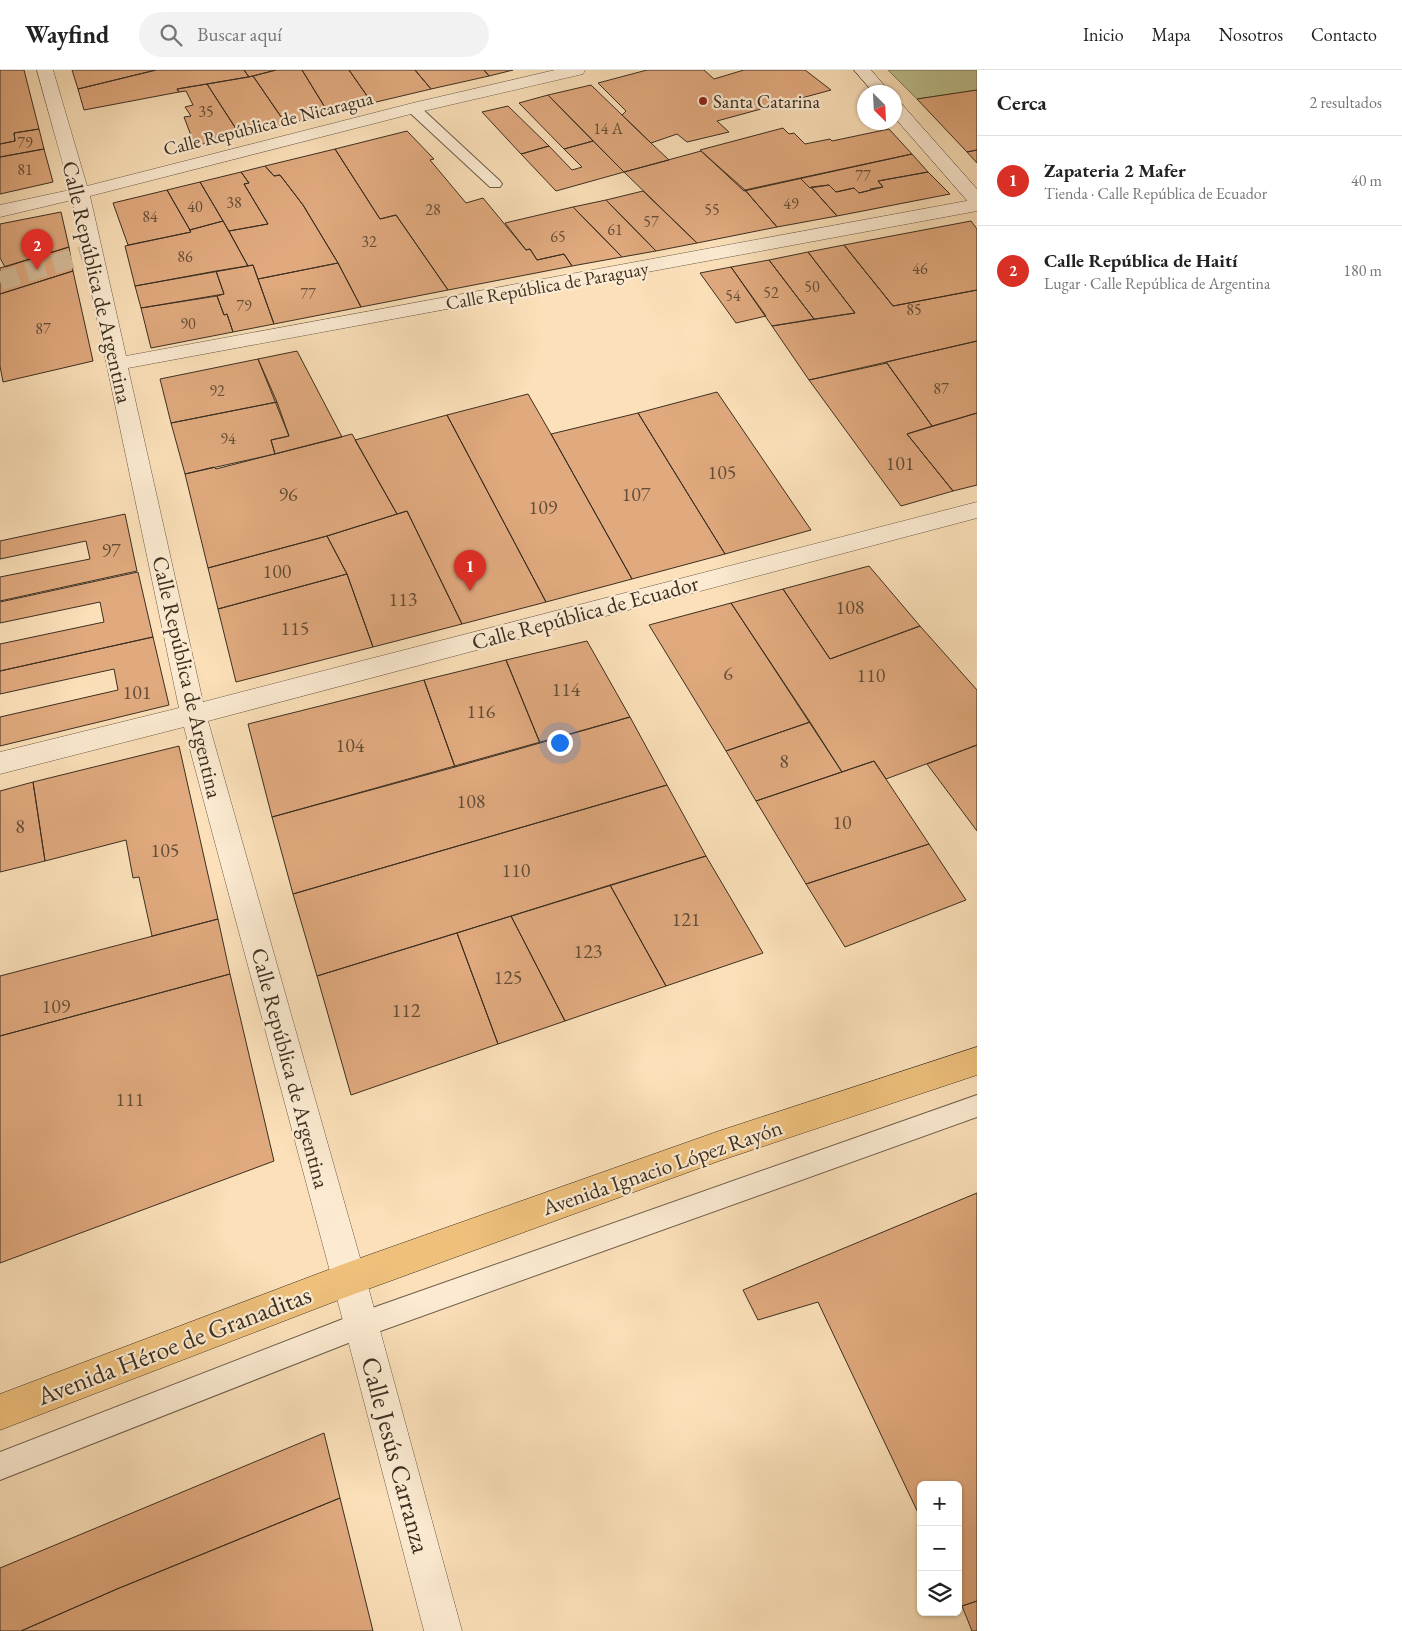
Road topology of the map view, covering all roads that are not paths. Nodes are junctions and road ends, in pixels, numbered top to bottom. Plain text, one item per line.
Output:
1 (45, 70) edge
2 (577, 70) edge
3 (862, 70) edge
4 (876, 85) edge
5 (413, 108) junction
6 (902, 115) edge
7 (495, 184) dead end
8 (80, 193) junction
9 (977, 200) edge
10 (977, 205) edge
11 (0, 211) edge
12 (117, 364) junction
13 (977, 510) edge
14 (193, 714) junction
15 (0, 763) edge
16 (977, 1061) edge
17 (977, 1106) edge
18 (349, 1279) junction
19 (361, 1325) junction
20 (0, 1412) edge
21 (0, 1466) edge
22 (443, 1631) edge

1 - 8 street, Calle República de Argentina
2 - 5 street, Calle República de Nicaragua
3 - 4 street
5 - 7 lane
5 - 8 street, Calle República de Nicaragua
6 - 9 street
8 - 11 street, Calle República de Nicaragua
8 - 12 street, Calle República de Argentina
10 - 12 street, Calle República de Paraguay
12 - 14 street, Calle República de Argentina
13 - 14 street, Calle República de Ecuador
14 - 15 street, Calle República de Ecuador
14 - 18 street, Calle República de Argentina
16 - 18 main road, Avenida Ignacio López Rayón
17 - 19 lane
18 - 19 street, Calle Jesús Carranza
18 - 20 main road, Avenida Héroe de Granaditas
19 - 21 lane
19 - 22 street, Calle Jesús Carranza

